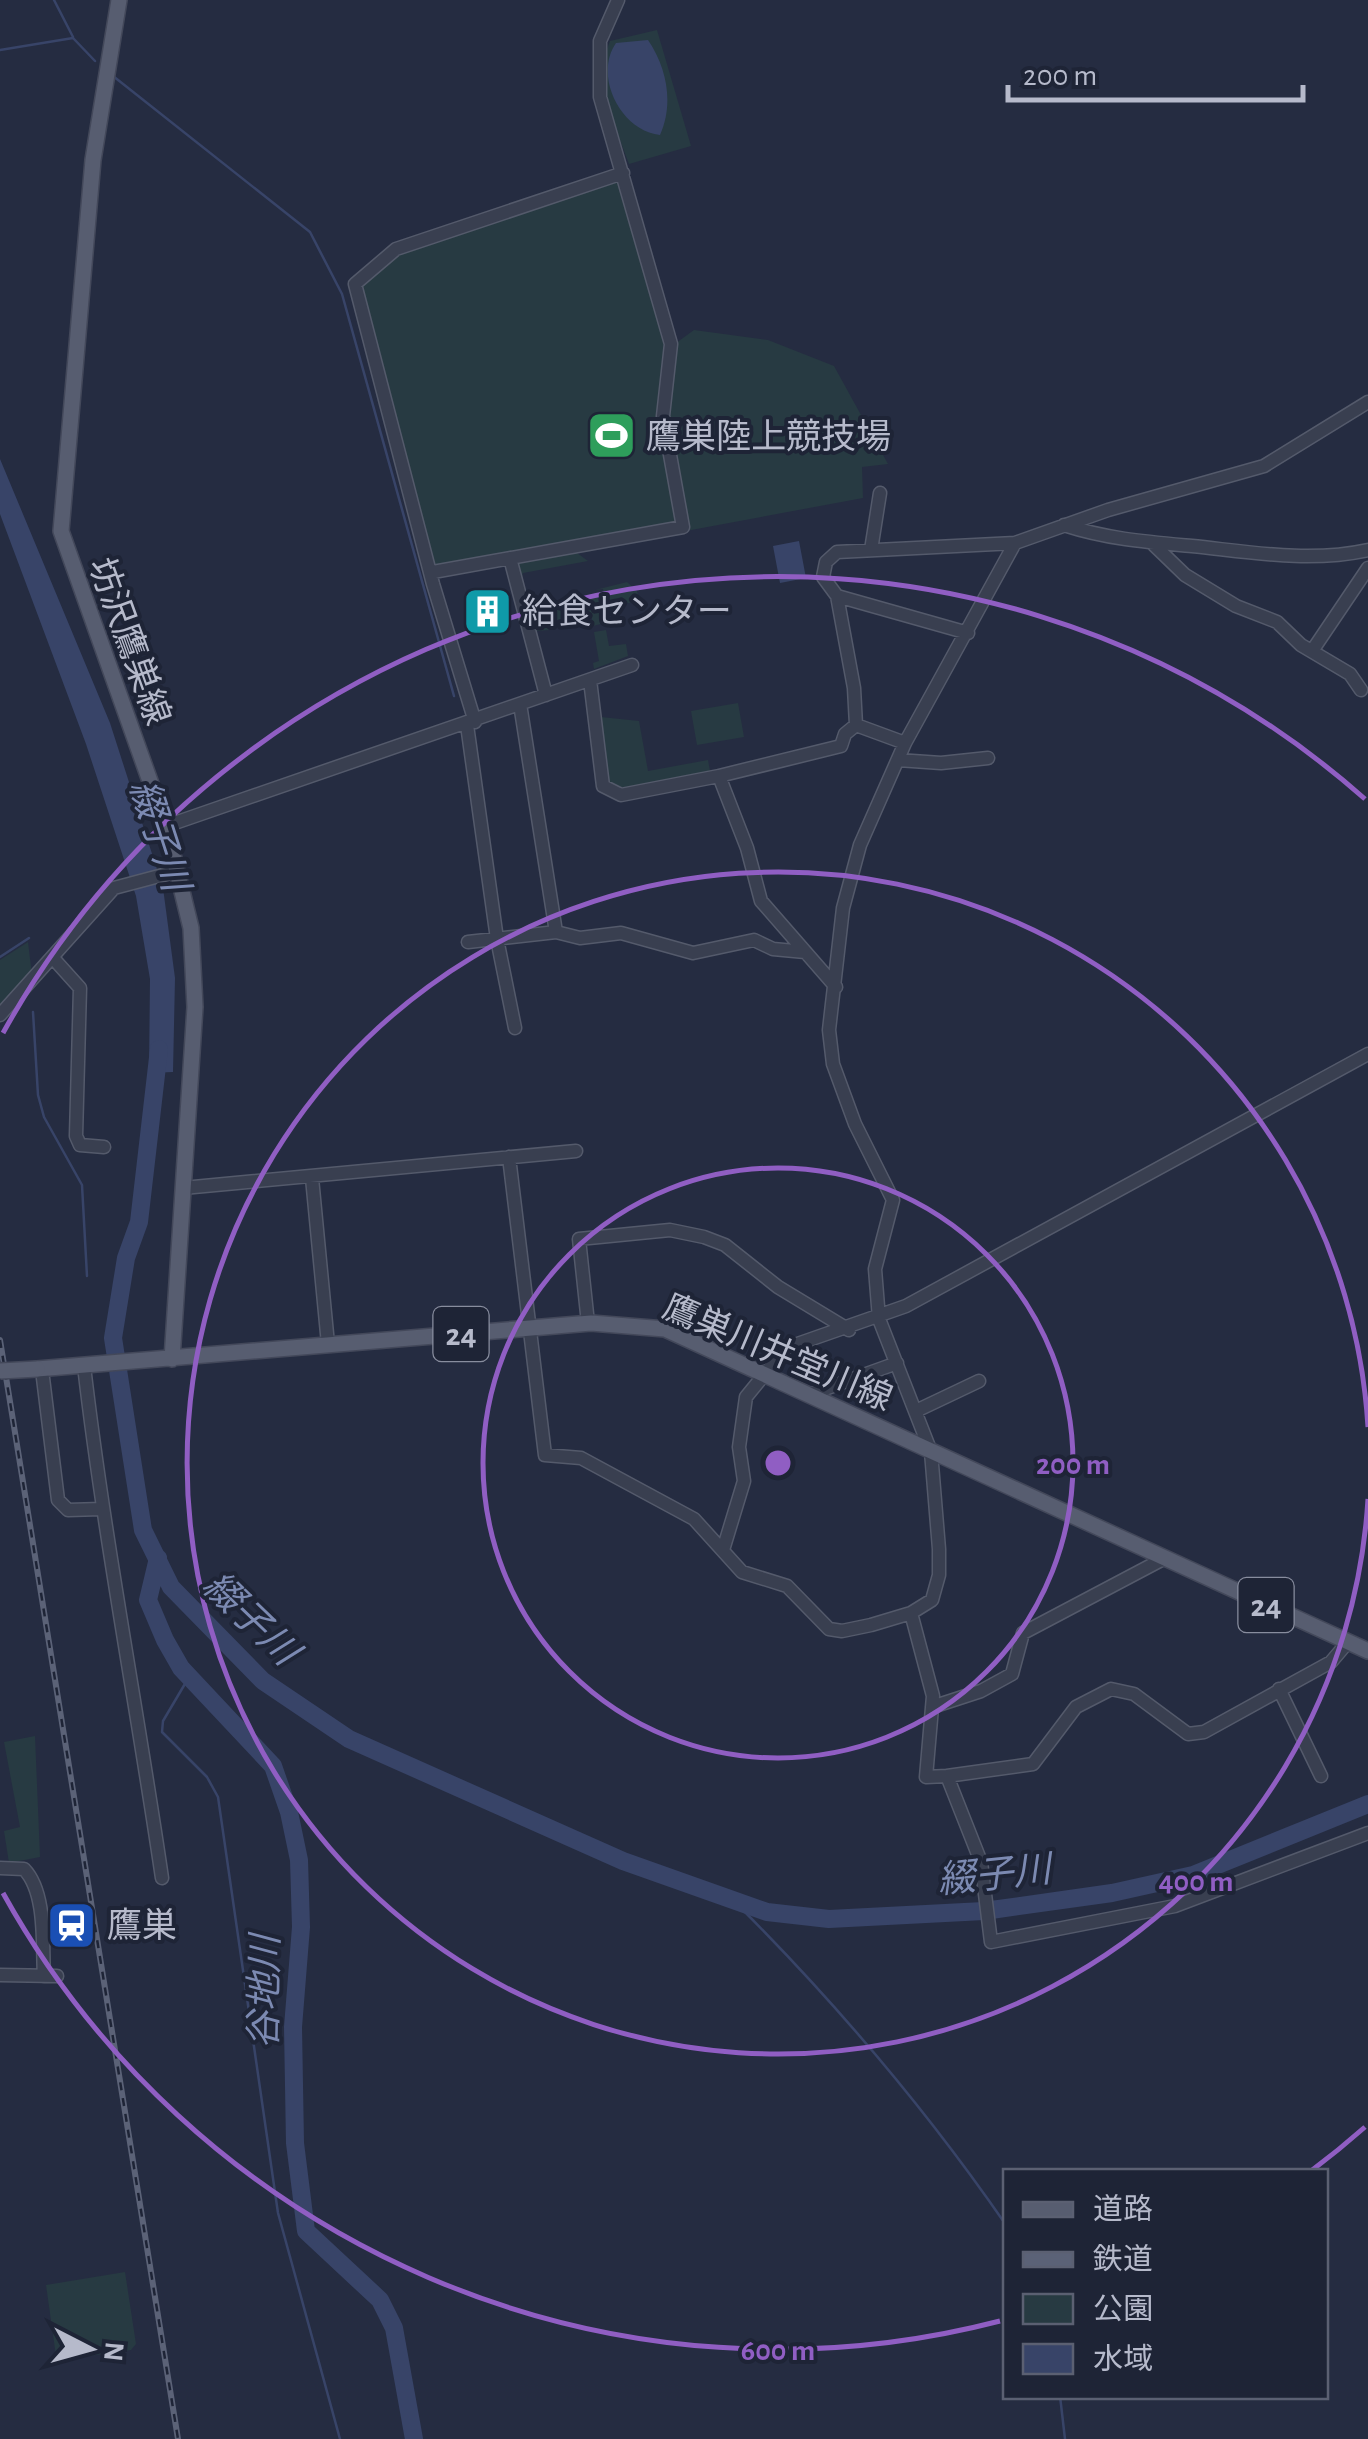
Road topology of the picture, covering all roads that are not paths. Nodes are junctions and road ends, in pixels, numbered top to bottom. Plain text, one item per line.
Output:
1 (119, 0) edge
2 (618, 0) edge
3 (623, 173) junction
4 (1368, 402) edge
5 (880, 493) dead end
6 (1064, 524) junction
7 (1014, 542) junction
8 (1154, 545) junction
9 (871, 550) junction
10 (1368, 550) edge
11 (510, 558) junction
12 (1368, 568) edge
13 (433, 572) junction
14 (837, 596) junction
15 (968, 633) junction
16 (1312, 651) junction
17 (632, 665) dead end
18 (590, 680) junction
19 (1361, 690) dead end
20 (546, 696) junction
21 (520, 704) junction
22 (471, 723) junction
23 (856, 726) junction
24 (906, 743) junction
25 (988, 758) dead end
26 (898, 760) junction
27 (719, 776) junction
28 (166, 826) junction
29 (174, 873) junction
30 (556, 932) junction
31 (497, 939) junction
32 (468, 942) dead end
33 (805, 952) junction
34 (53, 958) junction
35 (836, 987) junction
36 (0, 1015) edge
37 (515, 1028) dead end
38 (1368, 1054) edge
39 (104, 1147) dead end
40 (576, 1151) dead end
41 (509, 1158) junction
42 (312, 1178) junction
43 (183, 1188) junction
44 (879, 1319) junction
45 (588, 1323) junction
46 (528, 1328) junction
47 (848, 1330) junction
48 (328, 1344) junction
49 (172, 1359) junction
50 (897, 1363) junction
51 (88, 1365) junction
52 (0, 1371) edge
53 (40, 1374) junction
54 (763, 1374) junction
55 (979, 1381) dead end
56 (808, 1395) junction
57 (918, 1410) junction
58 (931, 1452) junction
59 (101, 1509) junction
60 (723, 1550) junction
61 (1165, 1558) junction
62 (911, 1613) junction
63 (1348, 1642) junction
64 (1368, 1652) edge
65 (1279, 1690) junction
66 (932, 1707) junction
67 (946, 1776) junction
68 (1322, 1776) dead end
69 (1368, 1833) edge
70 (0, 1868) edge
71 (162, 1878) dead end
72 (0, 1975) edge

1 - 28 main road, 坊沢鷹巣線
2 - 3 street
3 - 11 street
3 - 13 street
4 - 6 street
5 - 9 street
6 - 7 street
6 - 8 street
7 - 9 street
7 - 15 street
8 - 10 street
8 - 16 street
9 - 14 street
11 - 13 street
11 - 20 street
12 - 16 street
13 - 22 street
14 - 15 street
14 - 23 street
15 - 24 street
16 - 19 street
17 - 18 street
18 - 20 street
18 - 27 street
20 - 21 street
21 - 22 street
21 - 30 street
22 - 28 street
22 - 31 street
23 - 24 street
23 - 27 street
24 - 26 street
25 - 26 street
26 - 35 street
27 - 33 street
28 - 29 main road, 坊沢鷹巣線
29 - 34 street
29 - 43 main road, 坊沢鷹巣線
30 - 31 street
30 - 33 street
31 - 32 street
31 - 37 street
33 - 35 street
34 - 36 street
34 - 39 street
35 - 44 street
38 - 44 street
40 - 41 street
41 - 42 street
41 - 46 street
42 - 43 street
42 - 48 street
43 - 49 main road, 坊沢鷹巣線
44 - 47 street
44 - 50 street
45 - 46 main road, 鷹巣川井堂川線 / 24
45 - 47 street
45 - 54 main road, 鷹巣川井堂川線 / 24
46 - 48 main road, 鷹巣川井堂川線 / 24
46 - 60 street
47 - 54 street
48 - 49 main road, 鷹巣川井堂川線 / 24
49 - 51 main road, 鷹巣川井堂川線 / 24
50 - 56 street
50 - 57 street
51 - 53 main road, 鷹巣川井堂川線 / 24
51 - 59 street
52 - 53 main road, 鷹巣川井堂川線 / 24, bridge
53 - 59 street
54 - 56 main road, 鷹巣川井堂川線 / 24
54 - 60 street
55 - 57 street
56 - 58 main road, 鷹巣川井堂川線 / 24
57 - 58 street
58 - 61 main road, 鷹巣川井堂川線 / 24
58 - 62 street
59 - 71 street
60 - 62 street
61 - 63 main road, 鷹巣川井堂川線 / 24
61 - 66 street
62 - 66 street
63 - 64 main road, 鷹巣川井堂川線 / 24
63 - 65 street
65 - 67 street
65 - 68 street
66 - 67 street
67 - 69 street
70 - 72 street

